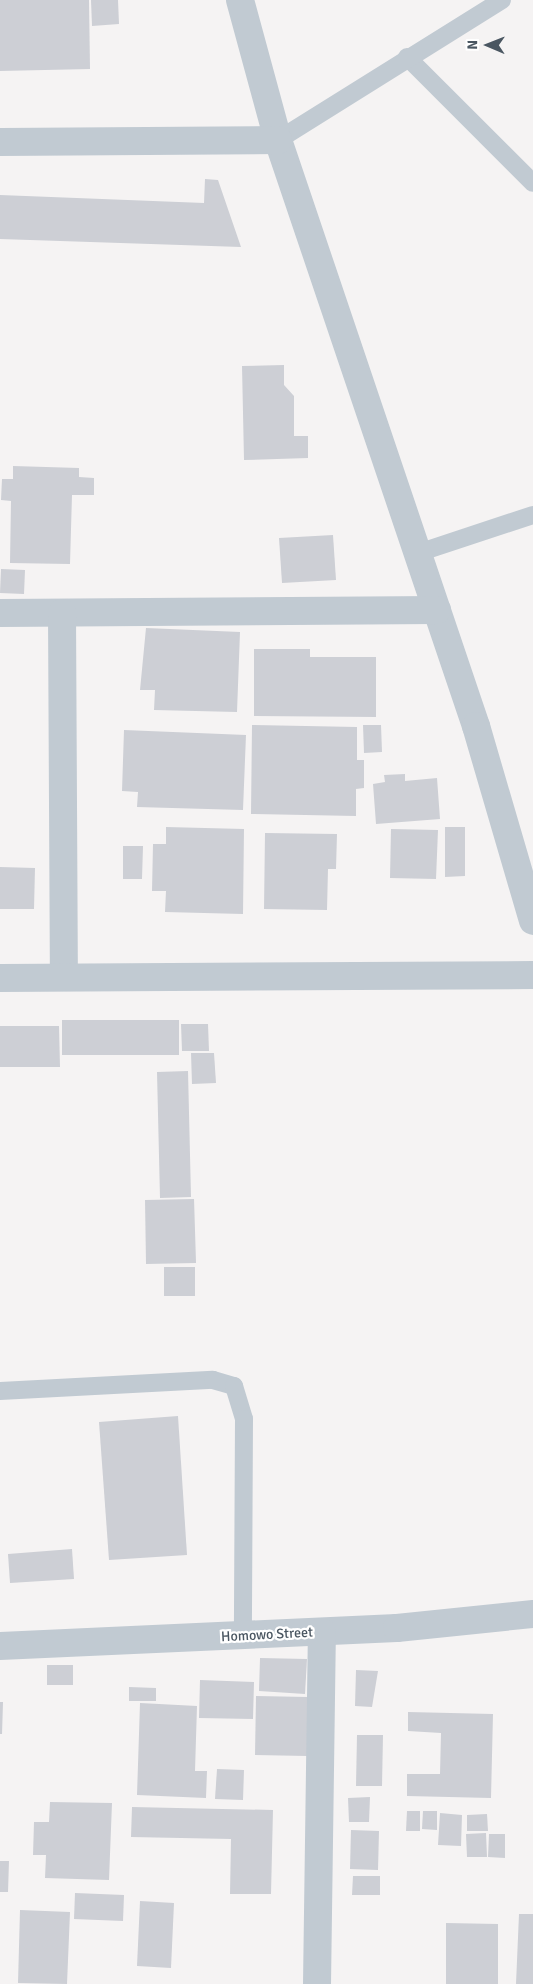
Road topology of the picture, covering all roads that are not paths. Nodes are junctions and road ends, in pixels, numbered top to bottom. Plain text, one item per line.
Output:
1 (240, 0) edge
2 (502, 0) edge
3 (407, 57) junction
4 (278, 140) junction
5 (0, 142) edge
6 (533, 183) edge
7 (533, 515) edge
8 (418, 553) junction
9 (437, 610) junction
10 (62, 612) junction
11 (0, 613) edge
12 (533, 922) edge
13 (533, 975) edge
14 (64, 977) junction
15 (0, 978) edge
16 (0, 1391) edge
17 (533, 1614) edge
18 (322, 1632) junction
19 (243, 1636) junction
20 (0, 1646) edge
21 (317, 1984) edge

1 - 4 street
2 - 3 lane
3 - 4 lane
3 - 6 lane
4 - 5 street
4 - 8 street
7 - 8 lane
8 - 9 street
9 - 10 street
9 - 12 street
10 - 11 street
10 - 14 street
13 - 14 street
14 - 15 street
16 - 19 lane
17 - 18 street, Homowo Street
18 - 19 street, Homowo Street
18 - 21 street
19 - 20 street, Homowo Street

